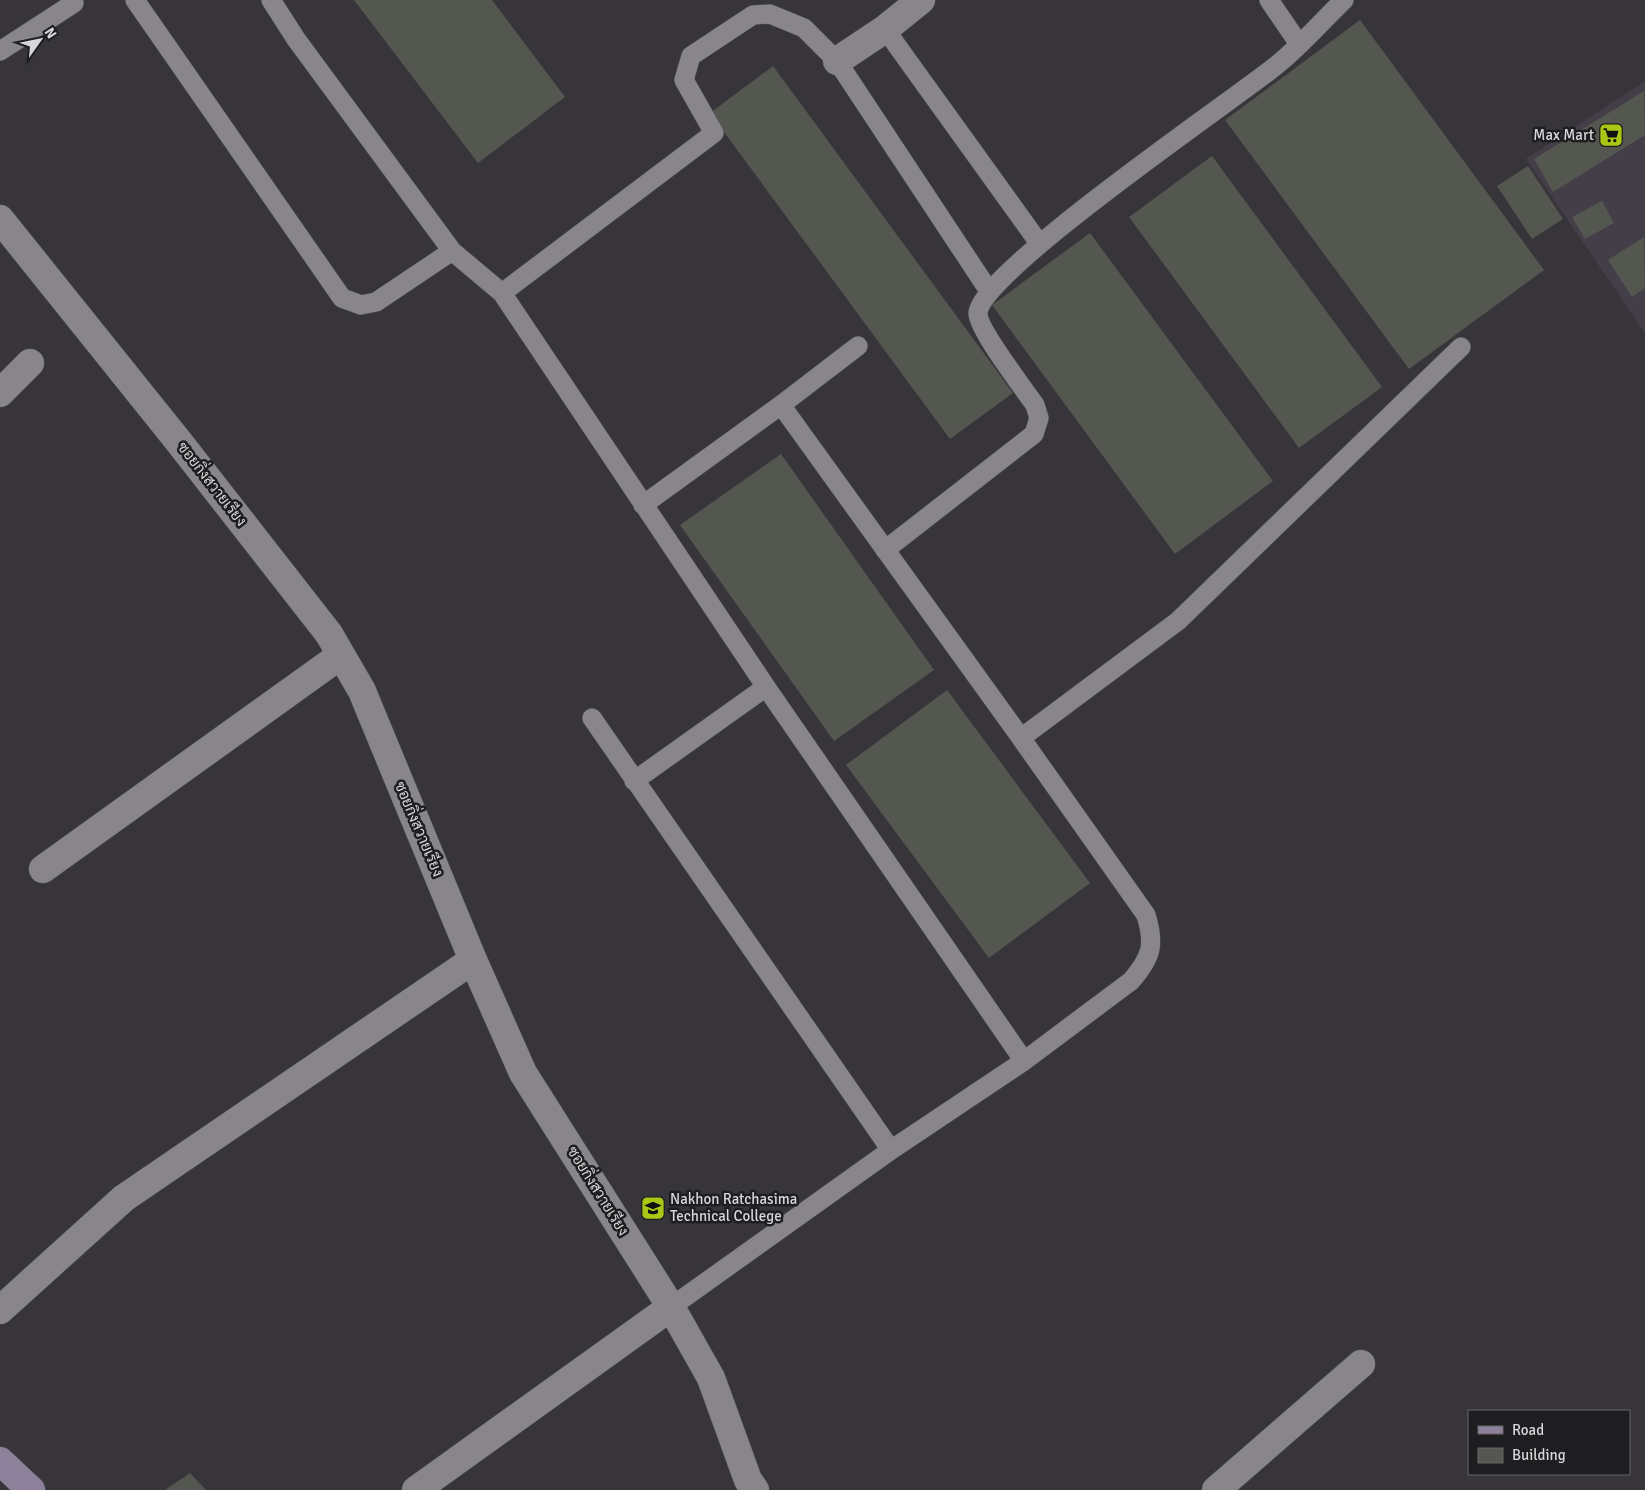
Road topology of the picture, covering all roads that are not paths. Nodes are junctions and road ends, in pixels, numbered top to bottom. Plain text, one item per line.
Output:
1 (135, 0) edge
2 (271, 0) edge
3 (921, 0) edge
4 (1269, 0) edge
5 (1344, 0) edge
6 (75, 1) edge
7 (885, 29) junction
8 (1299, 44) junction
9 (0, 51) edge
10 (837, 61) junction
11 (0, 220) edge
12 (1039, 243) junction
13 (452, 251) junction
14 (989, 291) junction
15 (502, 293) junction
16 (858, 346) dead end
17 (1461, 347) dead end
18 (30, 363) dead end
19 (0, 393) edge
20 (781, 405) junction
21 (643, 505) junction
22 (885, 550) junction
23 (341, 655) junction
24 (766, 687) junction
25 (592, 718) dead end
26 (1022, 738) junction
27 (634, 781) junction
28 (43, 869) dead end
29 (473, 960) junction
30 (1024, 1062) junction
31 (891, 1150) junction
32 (671, 1307) junction
33 (0, 1310) edge
34 (1361, 1364) dead end
35 (0, 1460) edge
36 (31, 1490) edge
37 (416, 1490) edge
38 (755, 1490) edge
39 (1216, 1490) edge

1 - 13 lane
2 - 13 lane
3 - 7 street
4 - 8 lane
5 - 8 lane
6 - 9 lane
7 - 10 street
7 - 12 lane
8 - 12 lane
10 - 14 lane
10 - 15 lane
11 - 23 street, ซอยกิ่งสวายเรียง
12 - 14 lane
13 - 15 lane
14 - 22 lane
15 - 21 lane
16 - 20 lane
17 - 26 lane
18 - 19 street
20 - 21 lane
20 - 22 lane
21 - 24 lane
22 - 26 lane
23 - 28 street
23 - 29 street, ซอยกิ่งสวายเรียง
24 - 27 lane
24 - 30 lane
25 - 27 lane
26 - 30 lane
27 - 31 lane
29 - 32 street, ซอยกิ่งสวายเรียง
29 - 33 street
30 - 31 lane
31 - 32 lane
32 - 37 street
32 - 38 street, ซอยกิ่งสวายเรียง
34 - 39 street
35 - 36 main road

